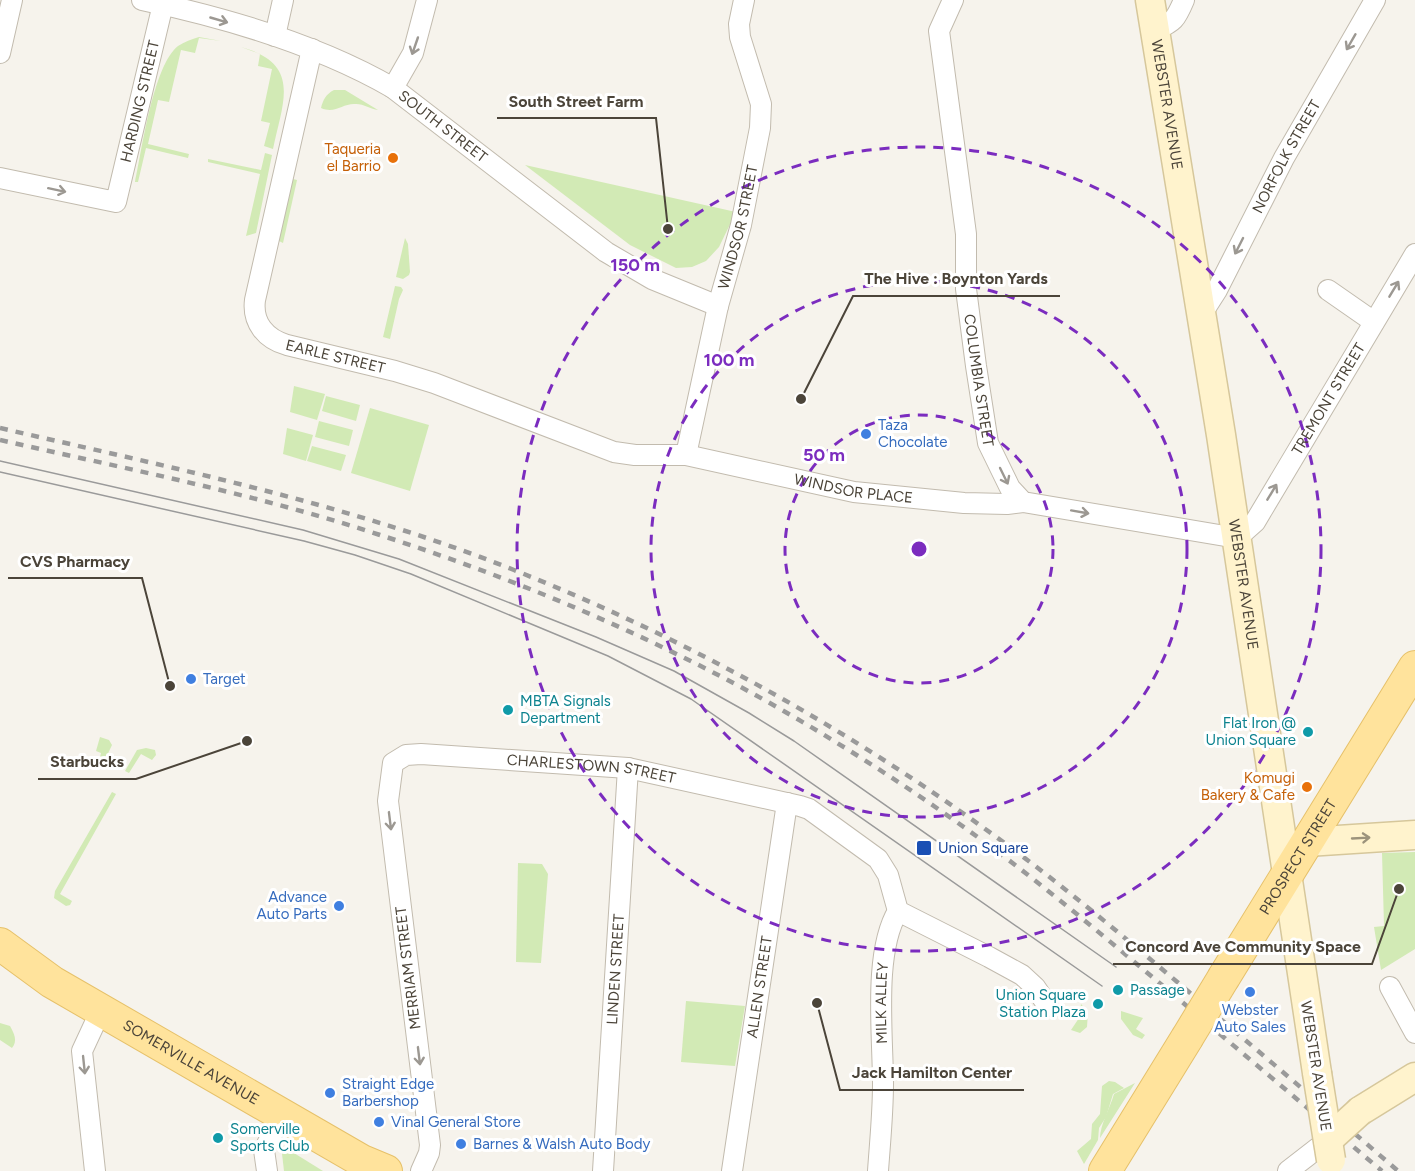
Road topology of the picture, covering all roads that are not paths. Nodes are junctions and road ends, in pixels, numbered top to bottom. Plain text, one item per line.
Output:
1 (12, 0) edge
2 (142, 0) edge
3 (283, 0) edge
4 (427, 0) edge
5 (744, 0) edge
6 (953, 0) edge
7 (1150, 0) edge
8 (1184, 0) edge
9 (1375, 0) edge
10 (164, 2) edge
11 (1155, 30) junction
12 (275, 36) junction
13 (312, 49) junction
14 (0, 53) edge
15 (393, 88) junction
16 (0, 178) edge
17 (1415, 254) edge
18 (1328, 290) dead end
19 (718, 306) junction
20 (1201, 315) junction
21 (1374, 322) junction
22 (686, 455) junction
23 (1023, 502) junction
24 (1237, 538) junction
25 (1415, 667) edge
26 (393, 763) joint
27 (628, 768) junction
28 (787, 803) junction
29 (1415, 835) edge
30 (1307, 842) junction
31 (1288, 873) junction
32 (898, 911) junction
33 (0, 944) edge
34 (1390, 987) dead end
35 (1048, 1006) dead end
36 (101, 1010) junction
37 (1415, 1034) edge
38 (1415, 1077) edge
39 (282, 1115) junction
40 (1328, 1155) edge
41 (95, 1171) edge
42 (267, 1171) edge
43 (386, 1171) edge
44 (421, 1171) edge
45 (603, 1171) edge
46 (732, 1171) edge
47 (878, 1171) edge
48 (1105, 1171) edge
49 (1288, 1171) edge

1 - 14 street
2 - 10 street, SOUTH STREET
3 - 12 street
4 -> 15 street
5 - 19 street, WINDSOR STREET
6 -> 23 street, COLUMBIA STREET
7 - 11 main road, WEBSTER AVENUE
8 - 11 street
9 -> 20 street, NORFOLK STREET
10 -> 12 street, SOUTH STREET
16 -> 10 street, HARDING STREET
11 - 20 main road, WEBSTER AVENUE
12 - 13 street, SOUTH STREET
13 - 15 street, SOUTH STREET
13 - 22 street, EARLE STREET
15 - 19 street, SOUTH STREET
21 -> 17 street, TREMONT STREET
18 - 21 street
19 - 22 street, WINDSOR STREET
20 - 24 main road, WEBSTER AVENUE
24 -> 21 street, TREMONT STREET
22 - 23 street, WINDSOR PLACE
23 -> 24 street
24 - 31 main road, WEBSTER AVENUE
25 - 30 main road, PROSPECT STREET
26 - 27 street, CHARLESTOWN STREET
26 -> 44 street, MERRIAM STREET
27 - 28 street, CHARLESTOWN STREET
27 - 45 street, LINDEN STREET
28 - 32 street, CHARLESTOWN STREET
28 - 46 street, ALLEN STREET
30 -> 29 main road
30 - 31 main road, PROSPECT STREET
31 - 40 main road, WEBSTER AVENUE, bridge
31 - 48 main road, PROSPECT STREET, bridge
32 - 35 street
32 - 47 street, MILK ALLEY
33 - 36 main road, SOMERVILLE AVENUE
34 - 37 street
36 - 39 main road, SOMERVILLE AVENUE
36 -> 41 street
38 - 40 main road, bridge
39 - 42 street
39 - 43 main road, SOMERVILLE AVENUE
40 - 49 street

